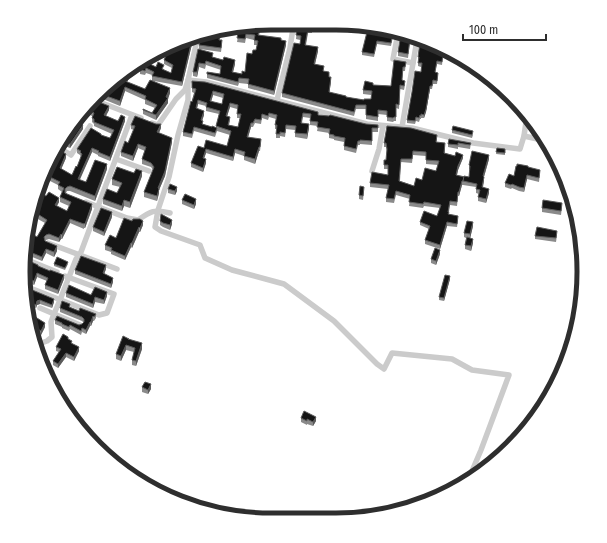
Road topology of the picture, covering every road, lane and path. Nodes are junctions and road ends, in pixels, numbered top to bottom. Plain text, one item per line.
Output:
1 (293, 30) edge
2 (397, 38) edge
3 (197, 42) edge
4 (416, 44) edge
5 (413, 63) junction
6 (188, 80) junction
7 (277, 100) junction
8 (100, 102) edge
9 (132, 115) junction
10 (526, 123) edge
11 (90, 126) dead end
12 (383, 126) junction
13 (402, 128) junction
14 (524, 136) junction
15 (537, 139) edge
16 (63, 150) edge
17 (116, 159) junction
18 (149, 171) dead end
19 (372, 171) edge
20 (83, 201) edge
21 (98, 207) junction
22 (158, 210) junction
23 (170, 213) dead end
24 (48, 243) edge
25 (79, 255) junction
26 (31, 262) edge
27 (117, 269) dead end
28 (69, 277) junction
29 (31, 288) edge
30 (60, 300) junction
31 (40, 308) dead end
32 (54, 314) junction
33 (80, 325) edge
34 (41, 343) edge
35 (472, 470) edge

1 - 7 street
2 - 5 street
3 - 6 street
4 - 5 street
5 - 13 street
6 - 7 street
6 - 9 street
6 - 22 street
7 - 12 street
8 - 9 street
9 - 17 street
10 - 14 street
11 - 16 street
12 - 13 street
12 - 19 street
13 - 14 street
14 - 15 street
17 - 18 street
17 - 21 street
20 - 21 street
21 - 22 street
21 - 25 street
22 - 23 street
22 - 35 street
24 - 25 street
25 - 27 street
25 - 28 street
26 - 28 street
28 - 30 street
28 - 30 street
29 - 30 street
30 - 32 street
31 - 32 street
32 - 33 street
32 - 34 street

